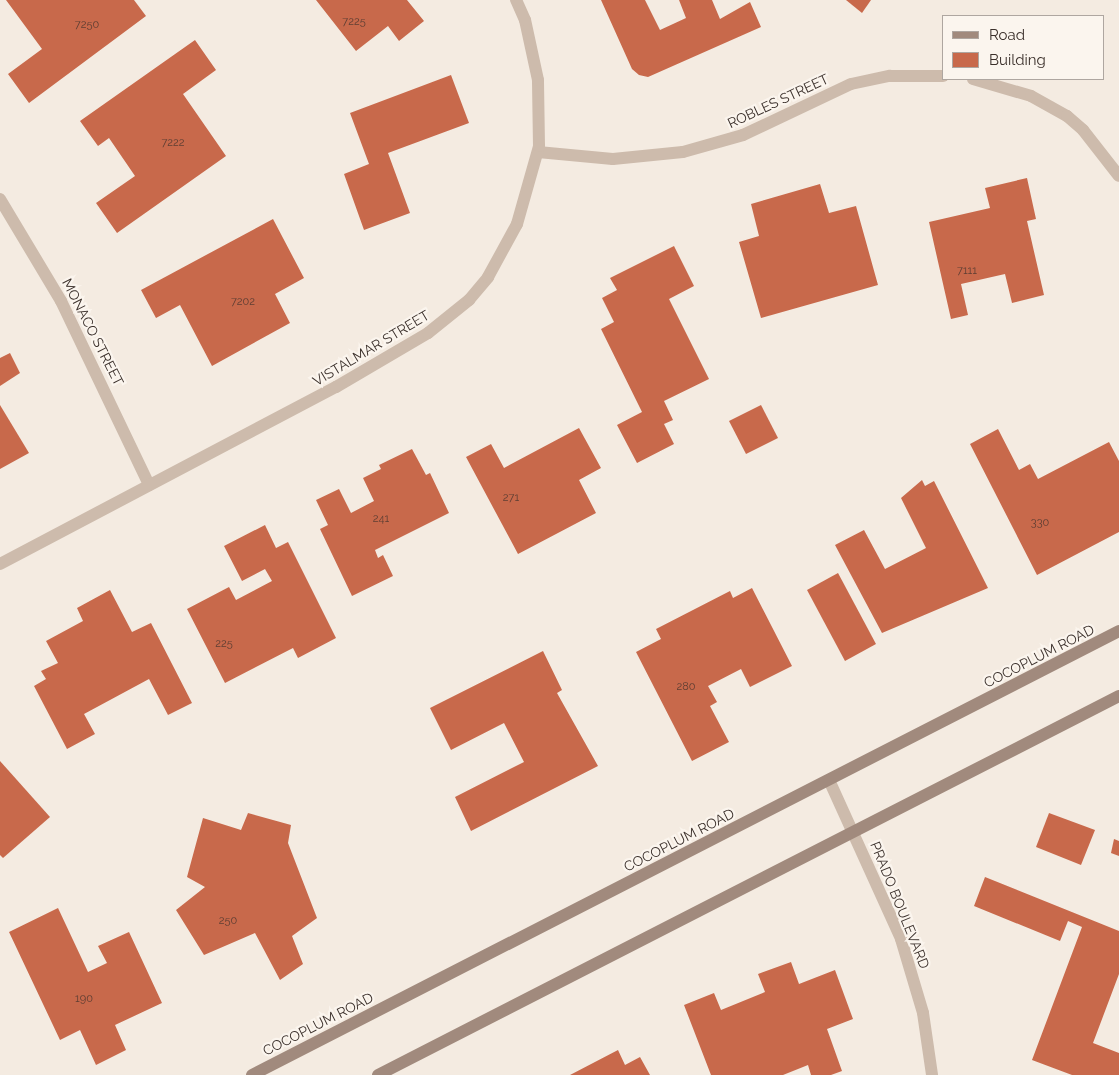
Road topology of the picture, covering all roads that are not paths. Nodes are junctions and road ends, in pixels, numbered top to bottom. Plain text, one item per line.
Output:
1 (516, 0) edge
2 (942, 76) edge
3 (976, 80) edge
4 (538, 152) junction
5 (1119, 176) edge
6 (0, 199) edge
7 (150, 485) junction
8 (0, 564) edge
9 (1119, 631) edge
10 (1119, 696) edge
11 (829, 780) junction
12 (855, 832) junction
13 (252, 1075) edge
14 (378, 1075) edge
15 (932, 1075) edge

1 - 4 street, VISTALMAR STREET
2 - 4 street, ROBLES STREET
3 - 5 street
4 - 7 street, VISTALMAR STREET
6 - 7 street, MONACO STREET
7 - 8 street, VISTALMAR STREET
9 - 11 street, COCOPLUM ROAD
10 - 12 street
11 - 12 street, PRADO BOULEVARD
11 - 13 street, COCOPLUM ROAD
12 - 14 street
12 - 15 street, PRADO BOULEVARD

